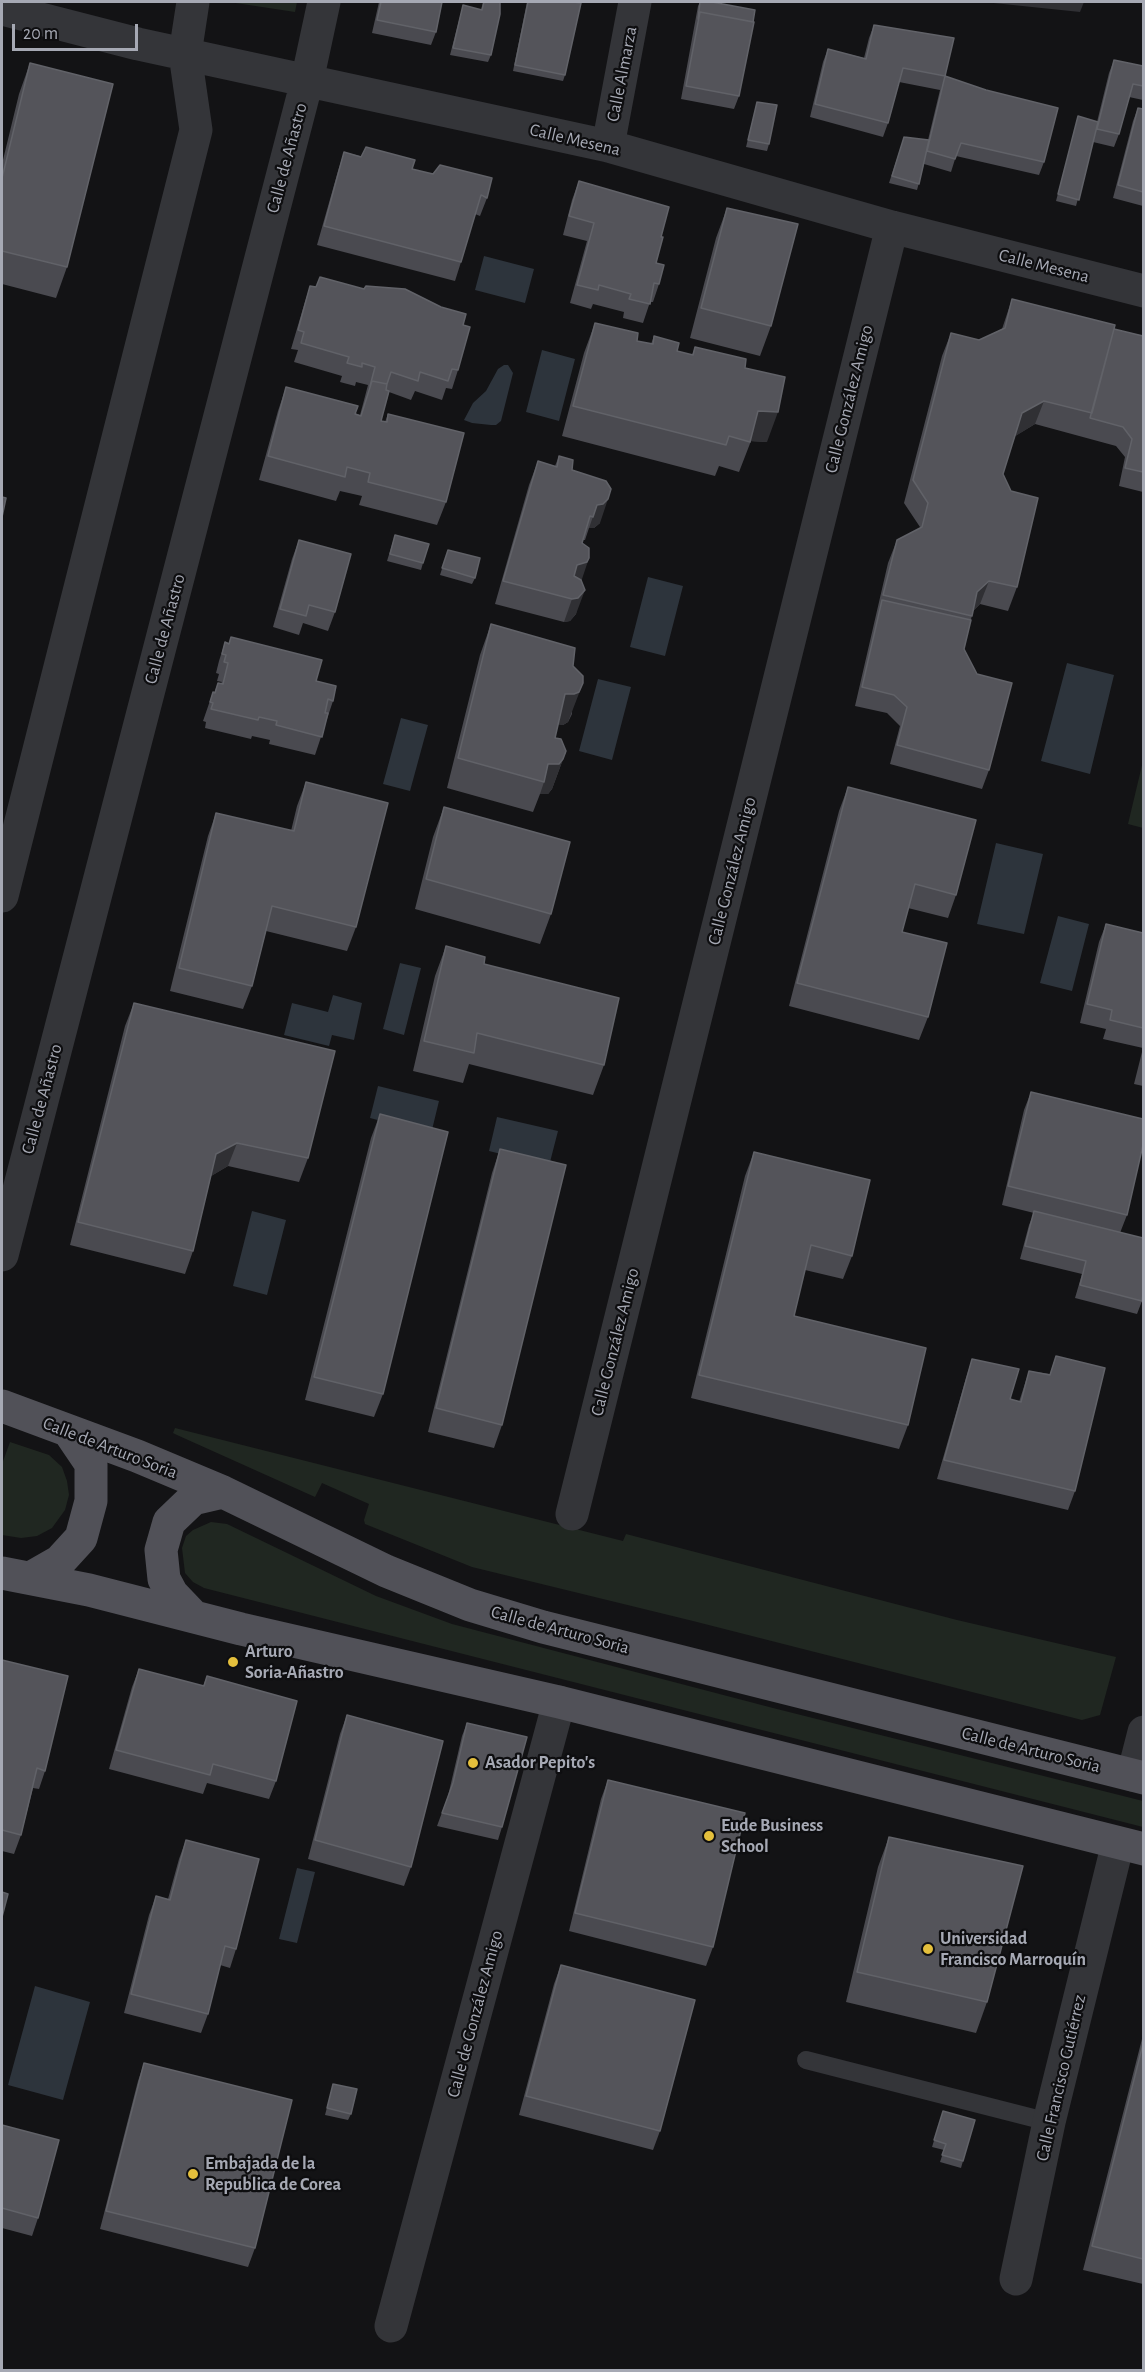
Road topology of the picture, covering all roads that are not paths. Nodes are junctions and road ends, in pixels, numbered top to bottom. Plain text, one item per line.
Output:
1 (194, 2) edge
2 (324, 2) edge
3 (635, 2) edge
4 (2, 9) edge
5 (185, 54) junction
6 (307, 81) junction
7 (608, 146) junction
8 (892, 226) junction
9 (1143, 291) edge
10 (2, 896) edge
11 (2, 1255) edge
12 (2, 1406) edge
13 (70, 1433) junction
14 (223, 1492) junction
15 (572, 1514) dead end
16 (17, 1575) edge
17 (194, 1617) junction
18 (558, 1702) junction
19 (1143, 1732) edge
20 (1138, 1777) edge
21 (1131, 1846) edge
22 (806, 2060) dead end
23 (1049, 2122) junction
24 (1016, 2279) dead end
25 (391, 2326) dead end

1 - 5 street
2 - 6 street, Calle de Añastro
3 - 7 street, Calle Almarza
4 - 5 street, Calle Mesena
5 - 6 street, Calle Mesena
5 - 10 street
6 - 7 street, Calle Mesena
6 - 11 street, Calle de Añastro
7 - 8 street, Calle Mesena
8 - 9 street, Calle Mesena
8 - 15 street, Calle González Amigo
12 - 13 main road, Calle de Arturo Soria
13 - 14 main road, Calle de Arturo Soria
13 - 16 main road
14 - 17 main road
14 - 20 main road, Calle de Arturo Soria
16 - 17 main road
17 - 18 main road
18 - 21 main road
18 - 25 street, Calle de González Amigo
19 - 20 street
21 - 23 street, Calle Francisco Gutiérrez
22 - 23 lane
23 - 24 street, Calle Francisco Gutiérrez

